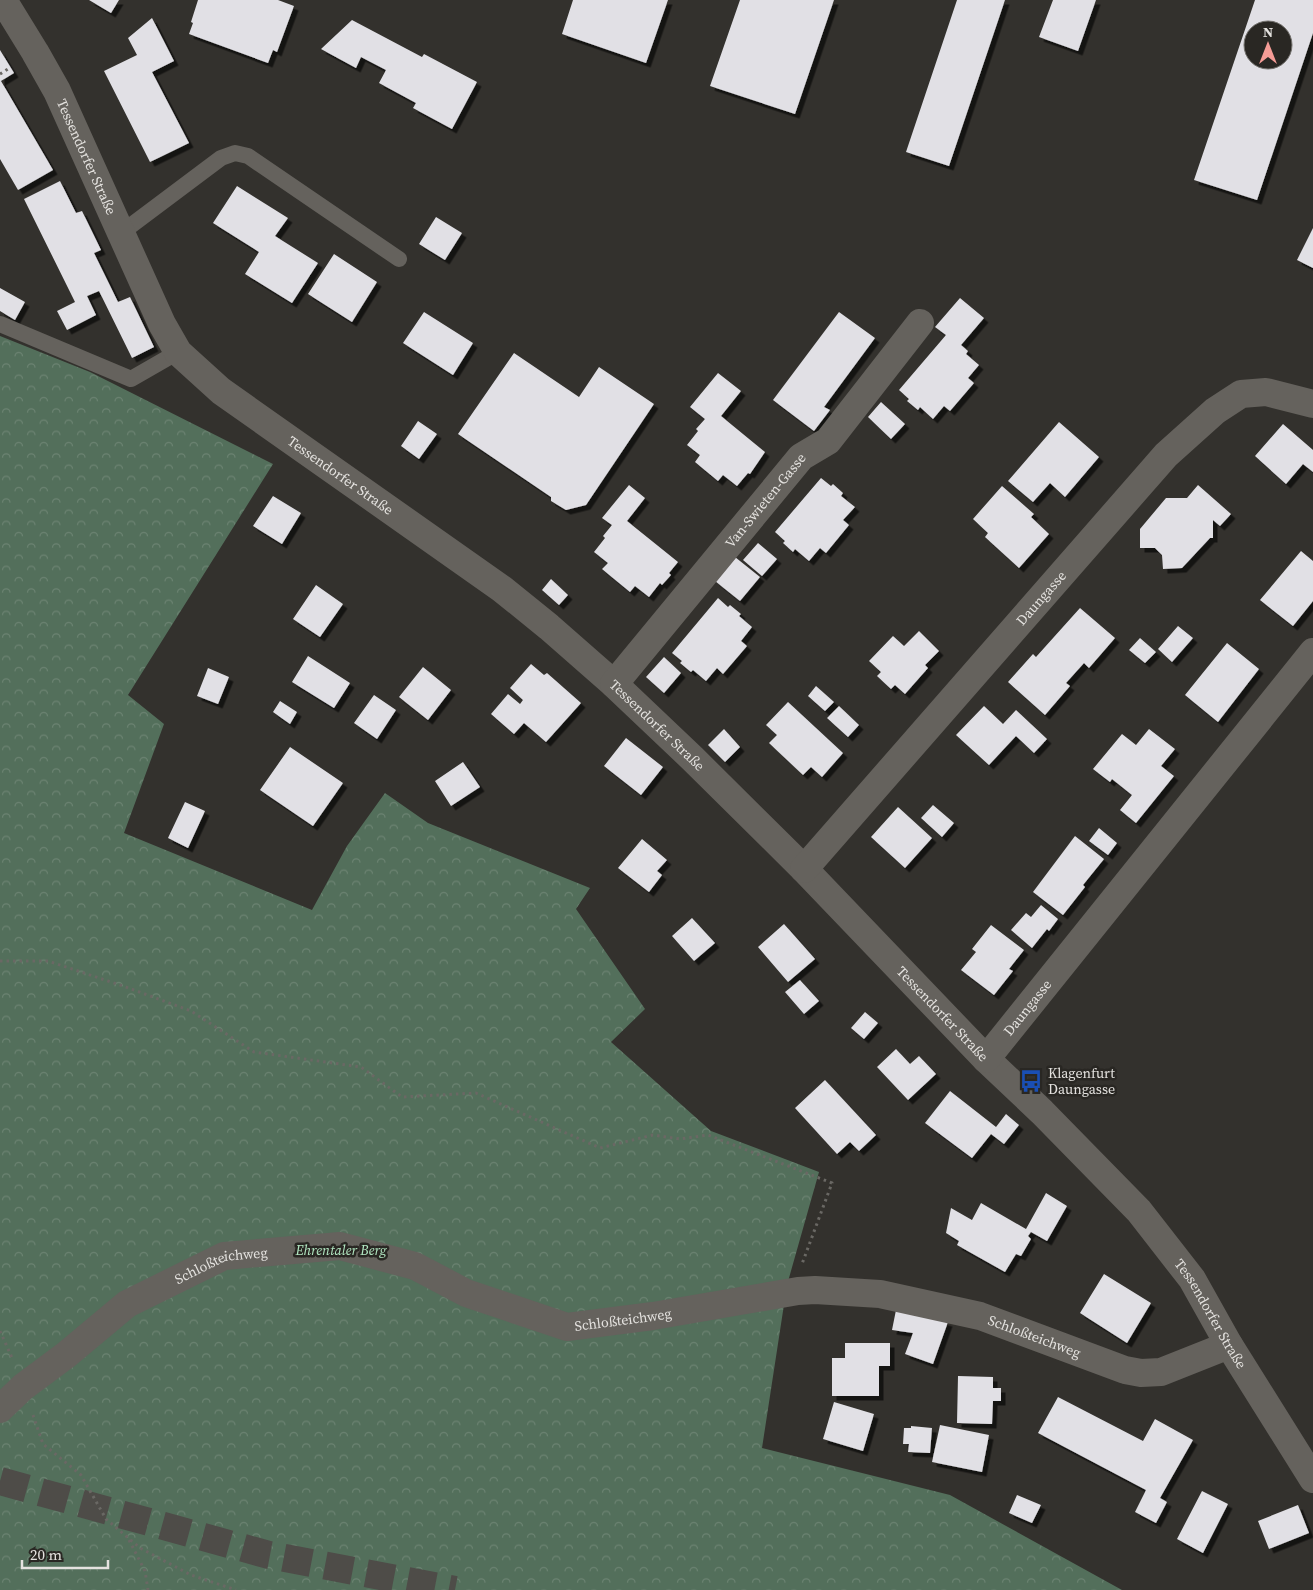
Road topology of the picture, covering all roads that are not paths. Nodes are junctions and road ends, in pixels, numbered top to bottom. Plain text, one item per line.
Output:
1 (3, 0) edge
2 (121, 233) junction
3 (399, 259) dead end
4 (920, 322) dead end
5 (0, 324) edge
6 (178, 352) junction
7 (1313, 404) edge
8 (1313, 652) edge
9 (614, 684) junction
10 (804, 869) junction
11 (986, 1059) junction
12 (1229, 1345) junction
13 (0, 1409) edge
14 (1313, 1478) edge

1 - 2 street, Tessendorfer Straße
2 - 3 lane
2 - 6 street, Tessendorfer Straße
4 - 9 street, Van-Swieten-Gasse
5 - 6 lane
6 - 9 street, Tessendorfer Straße
7 - 10 street, Daungasse
8 - 11 street, Daungasse
9 - 10 street, Tessendorfer Straße
10 - 11 street, Tessendorfer Straße
11 - 12 street, Tessendorfer Straße
12 - 13 street, Schloßteichweg
12 - 14 street, Tessendorfer Straße

